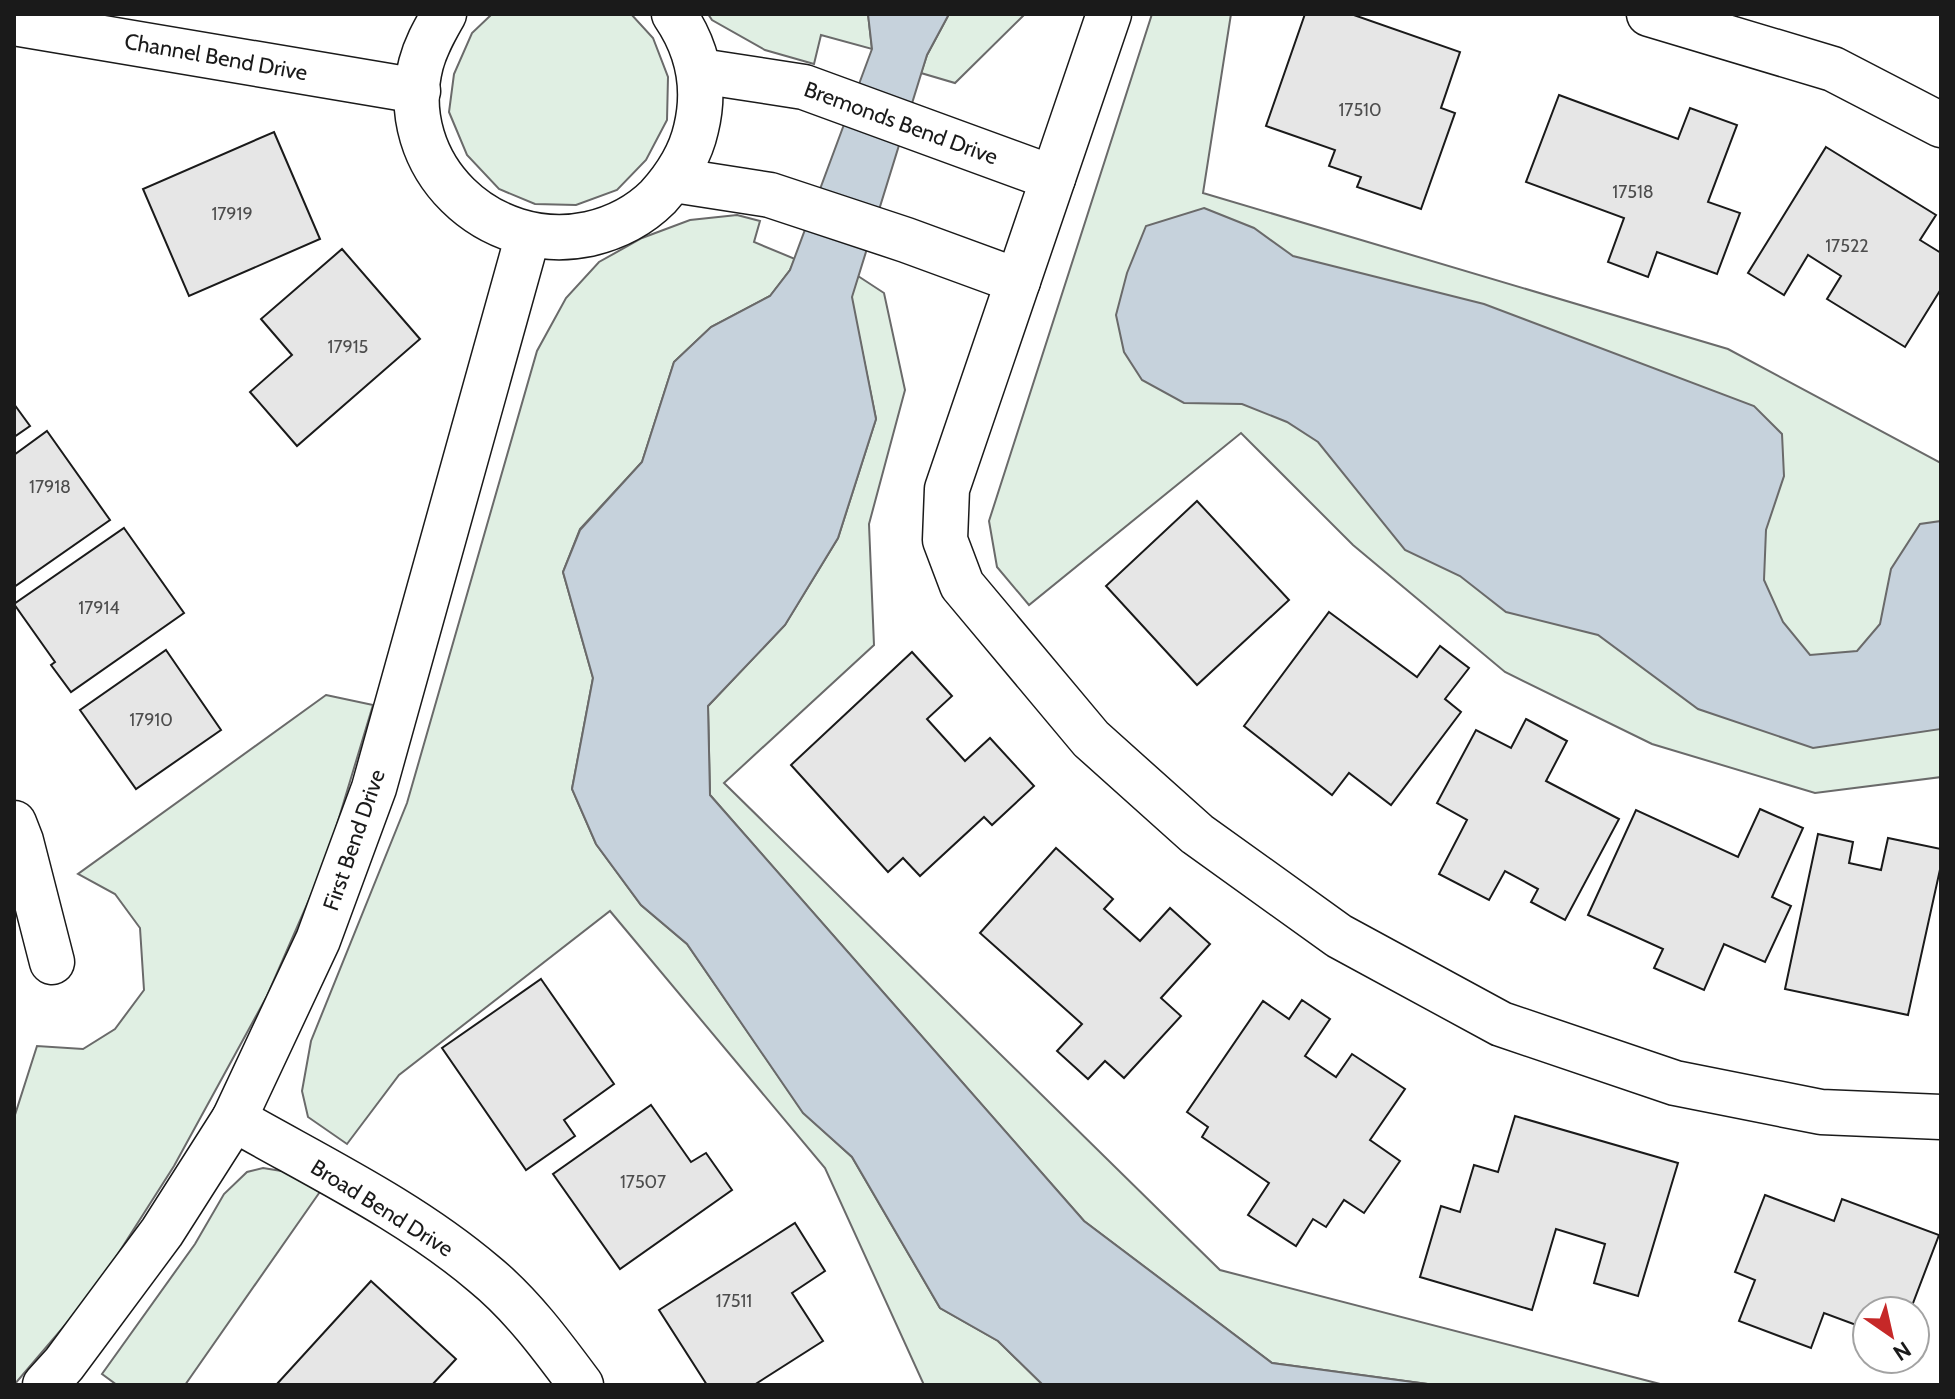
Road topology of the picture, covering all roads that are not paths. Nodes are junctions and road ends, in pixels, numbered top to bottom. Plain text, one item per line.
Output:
1 (444, 14) edge
2 (674, 14) edge
3 (1109, 14) edge
4 (1649, 14) edge
5 (14, 23) edge
6 (700, 71) junction
7 (418, 91) junction
8 (1941, 125) edge
9 (1053, 178) junction
10 (674, 180) junction
11 (528, 235) junction
12 (1018, 281) junction
13 (14, 823) edge
14 (52, 962) dead end
15 (1941, 1117) edge
16 (234, 1119) junction
17 (45, 1385) edge
18 (581, 1385) edge

1 - 7 street
2 - 6 street
3 - 9 street
4 - 8 street
5 - 7 street, Channel Bend Drive
6 - 9 street, Bremonds Bend Drive
6 - 10 street
7 - 11 street
9 - 12 street
10 - 11 street
10 - 12 street
11 - 16 street, First Bend Drive
12 - 15 street
13 - 14 street
16 - 17 street, First Bend Drive
16 - 18 street, Broad Bend Drive

